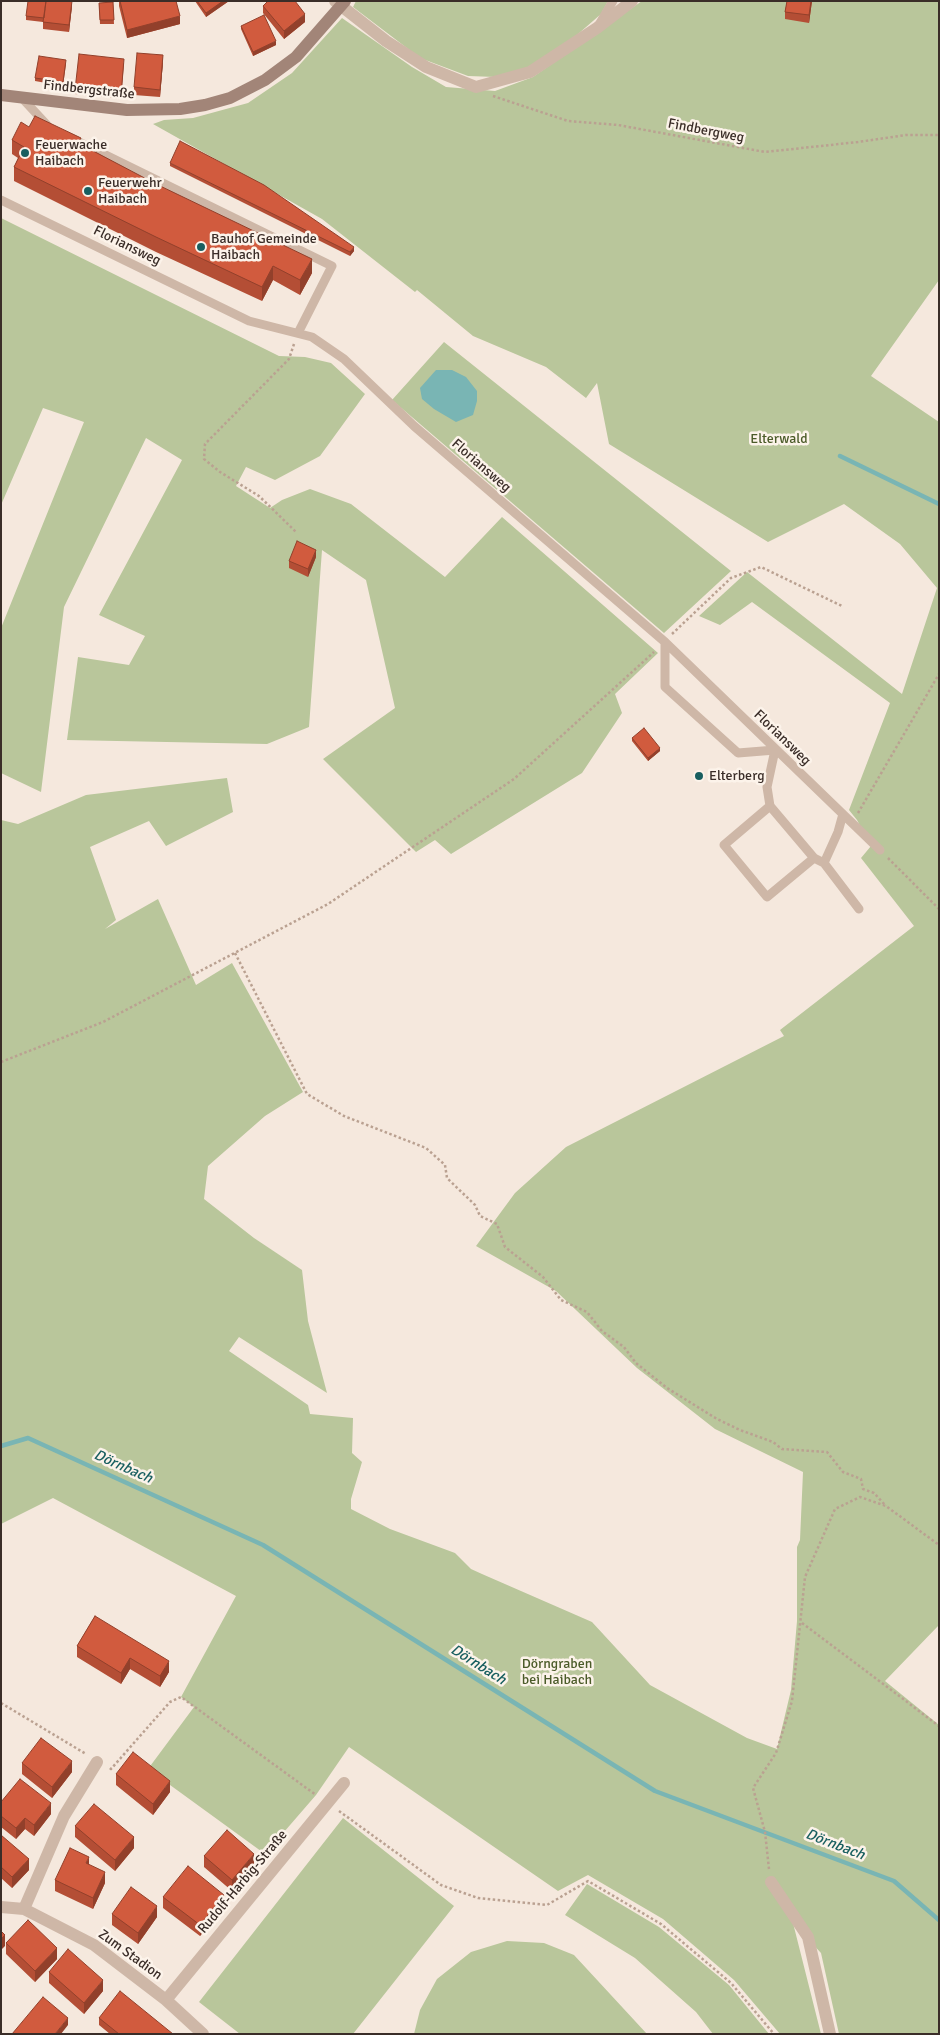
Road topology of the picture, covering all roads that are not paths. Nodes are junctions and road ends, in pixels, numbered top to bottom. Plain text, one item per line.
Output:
1 (613, 1) edge
2 (632, 1) edge
3 (340, 3) edge
4 (597, 28) junction
5 (1, 96) edge
6 (21, 97) junction
7 (1, 200) edge
8 (298, 333) junction
9 (665, 642) junction
10 (775, 750) junction
11 (770, 806) junction
12 (843, 814) junction
13 (880, 850) road end
14 (814, 858) junction
15 (824, 863) junction
16 (859, 910) dead end
17 (97, 1762) road end
18 (344, 1783) dead end
19 (771, 1882) road end
20 (1, 1908) edge
21 (24, 1909) junction
22 (166, 2000) junction
23 (203, 2034) edge
24 (830, 2034) edge

1 - 4 lane
2 - 4 street
3 - 4 street
3 - 6 street, Findbergstraße
5 - 6 street, Findbergstraße
6 - 8 lane
7 - 8 lane, Floriansweg
8 - 9 lane, Floriansweg
9 - 10 lane, Floriansweg
9 - 10 lane
10 - 11 lane
10 - 12 lane, Floriansweg
11 - 14 lane
11 - 14 lane
12 - 13 lane, Floriansweg
12 - 15 lane
14 - 15 lane
15 - 16 lane
17 - 21 street
18 - 22 street, Rudolf-Harbig-Straße
19 - 24 street
20 - 21 street, Zum Stadion
21 - 22 street, Zum Stadion
22 - 23 street, Zum Stadion

